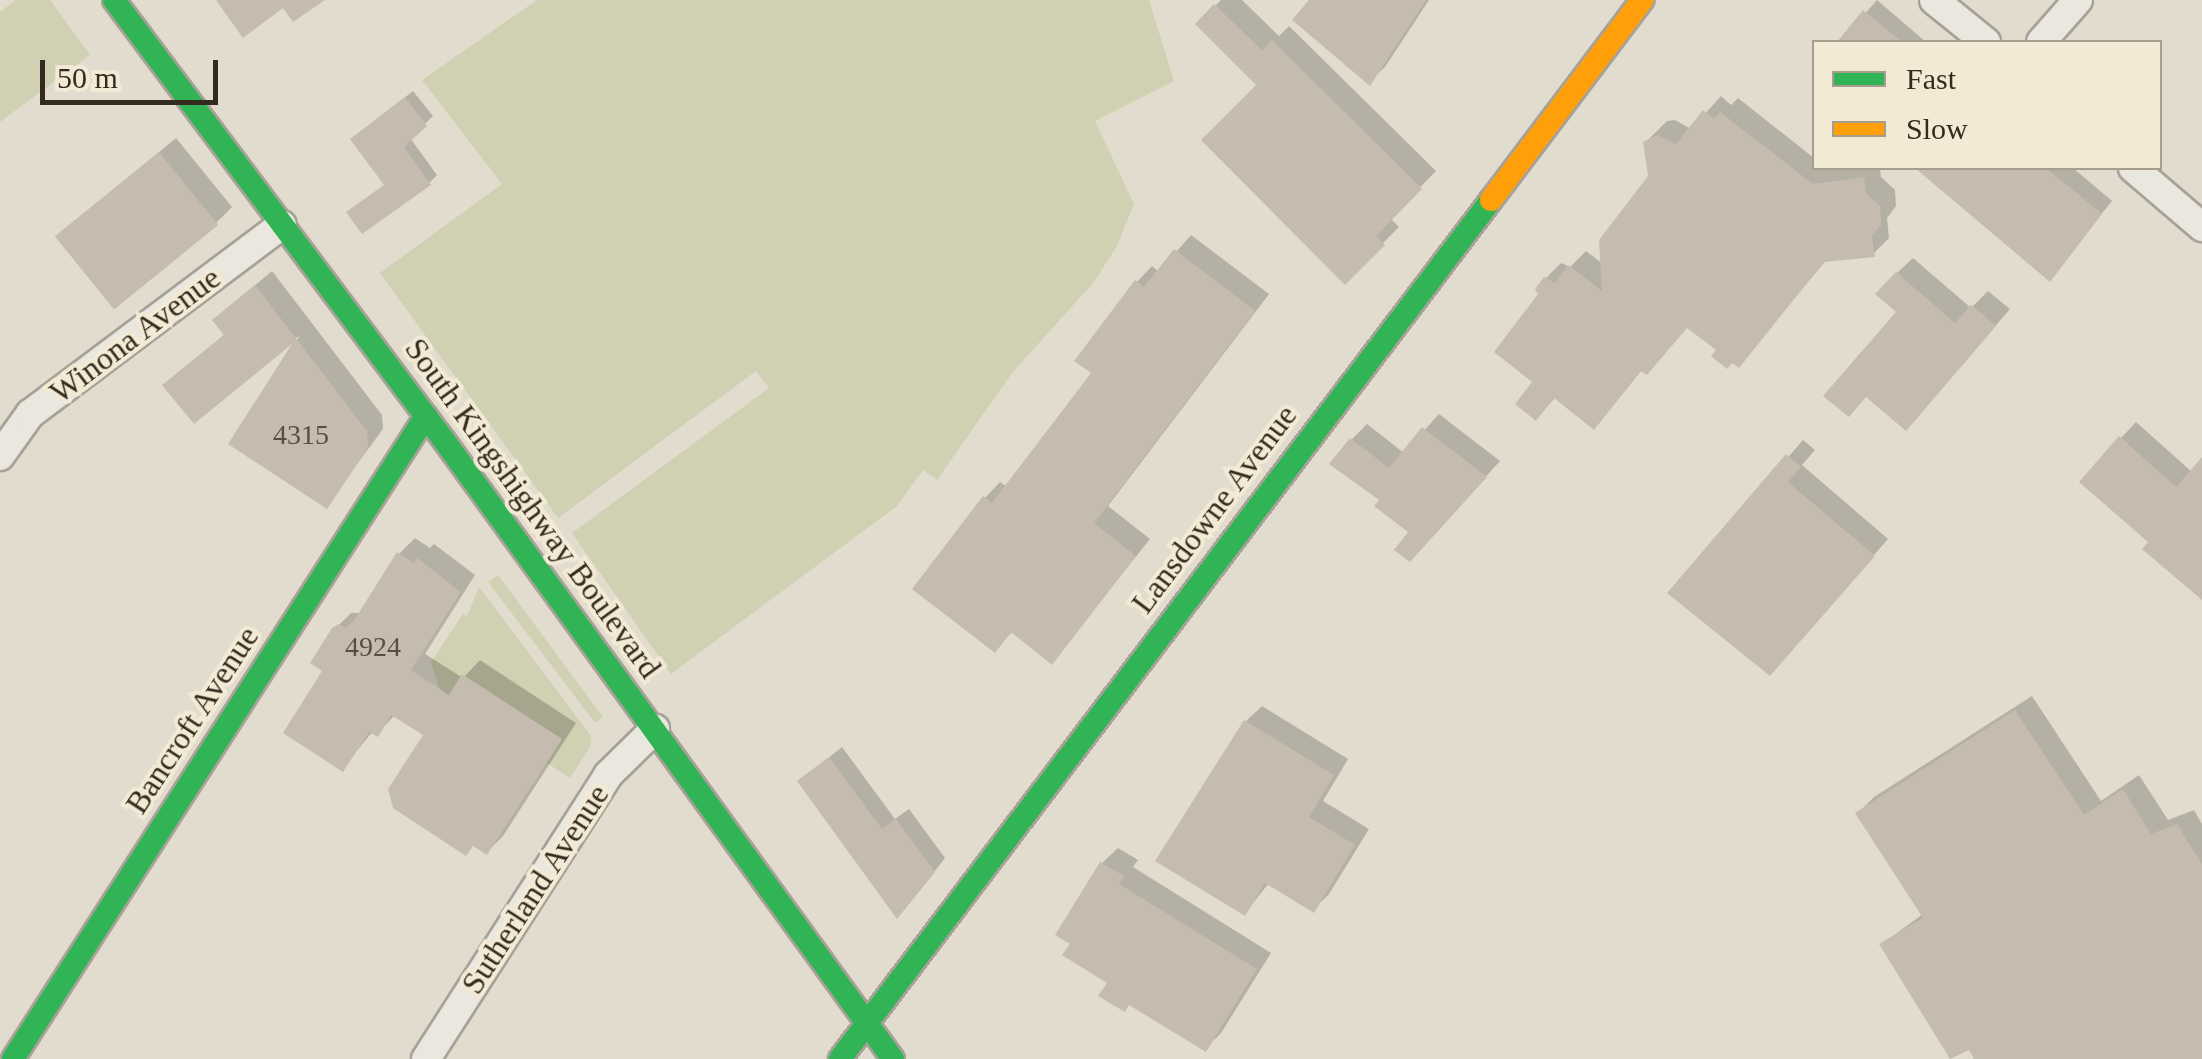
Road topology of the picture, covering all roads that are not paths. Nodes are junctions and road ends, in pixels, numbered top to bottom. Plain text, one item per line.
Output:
1 (114, 0) edge
2 (1642, 0) edge
3 (1934, 0) edge
4 (2078, 0) edge
5 (1984, 40) edge
6 (2043, 40) edge
7 (2136, 170) edge
8 (282, 226) junction
9 (2202, 227) edge
10 (426, 416) junction
11 (8, 424) edge
12 (0, 456) edge
13 (656, 729) junction
14 (863, 1024) junction
15 (13, 1059) edge
16 (426, 1059) edge
17 (840, 1059) edge
18 (893, 1059) edge

1 - 8 street, South Kingshighway Boulevard
2 - 14 street, Lansdowne Avenue
3 - 5 street
4 - 6 street
7 - 9 street
8 - 10 street, South Kingshighway Boulevard
8 - 11 street, Winona Avenue
10 - 13 street, South Kingshighway Boulevard
10 - 15 street, Bancroft Avenue
11 - 12 street, Winona Avenue
13 - 14 street, South Kingshighway Boulevard
13 - 16 street, Sutherland Avenue
14 - 17 street, Lansdowne Avenue
14 - 18 street, South Kingshighway Boulevard

